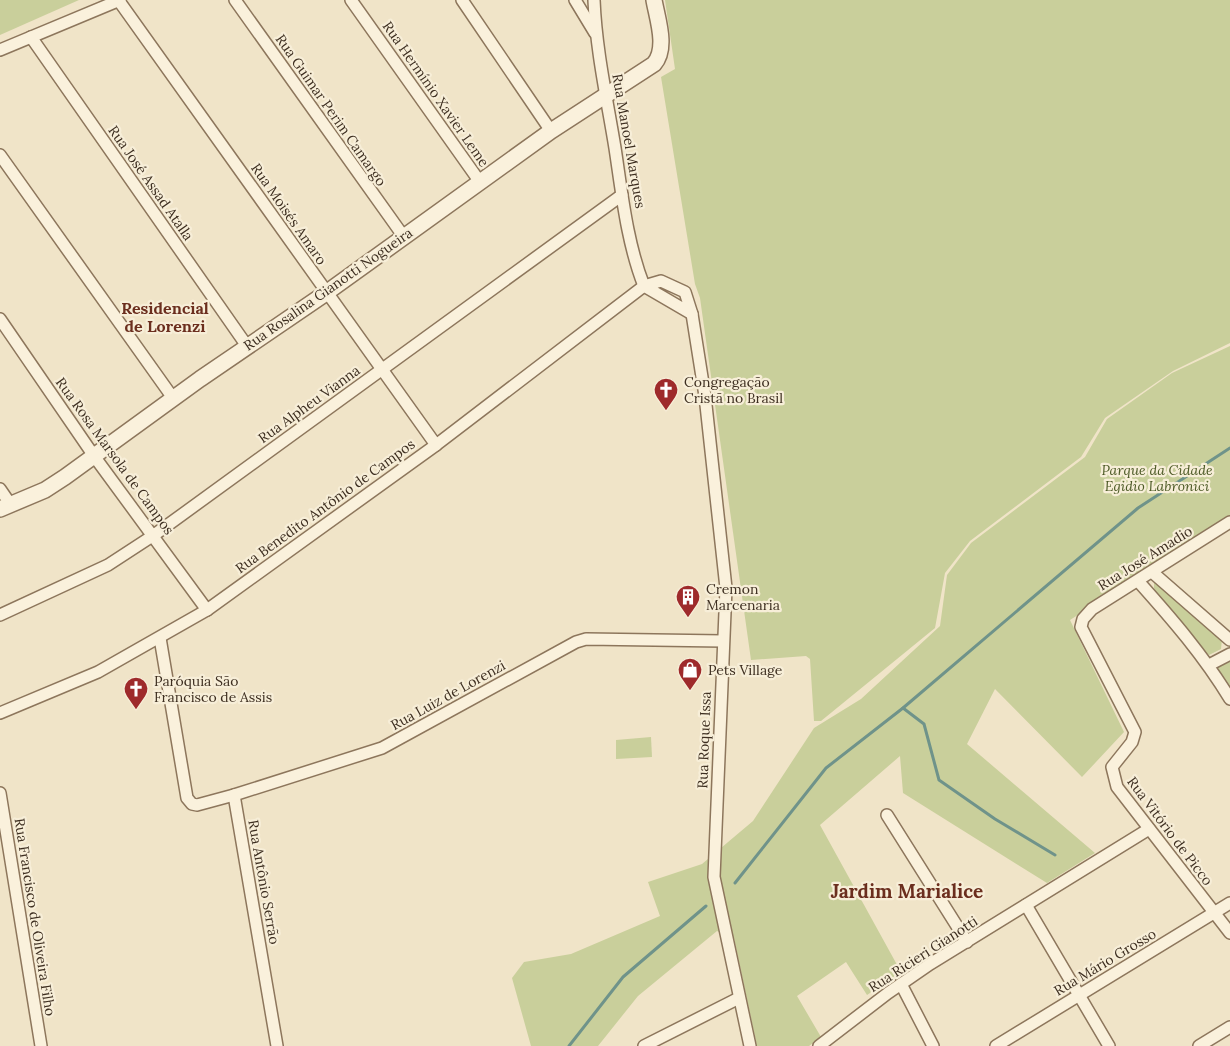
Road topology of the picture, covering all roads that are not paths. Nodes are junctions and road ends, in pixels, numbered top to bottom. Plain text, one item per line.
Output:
1 (119, 0) edge
2 (235, 0) edge
3 (351, 0) edge
4 (462, 0) edge
5 (575, 0) edge
6 (594, 0) edge
7 (654, 0) edge
8 (596, 34) junction
9 (31, 37) junction
10 (0, 50) edge
11 (606, 96) junction
12 (551, 131) junction
13 (0, 155) edge
14 (480, 182) junction
15 (622, 195) junction
16 (404, 237) junction
17 (644, 286) junction
18 (326, 293) junction
19 (0, 319) edge
20 (247, 346) junction
21 (382, 370) junction
22 (173, 398) junction
23 (436, 445) junction
24 (94, 456) junction
25 (0, 489) edge
26 (5, 507) edge
27 (1230, 522) edge
28 (154, 535) junction
29 (1152, 572) junction
30 (1138, 581) junction
31 (207, 610) junction
32 (0, 615) edge
33 (160, 638) junction
34 (1230, 640) edge
35 (723, 641) junction
36 (1230, 654) edge
37 (1209, 665) junction
38 (1230, 699) edge
39 (0, 713) edge
40 (1112, 767) joint
41 (0, 793) edge
42 (234, 795) junction
43 (888, 814) dead end
44 (1149, 829) junction
45 (1230, 902) edge
46 (1026, 905) junction
47 (1214, 913) junction
48 (1230, 933) edge
49 (966, 942) junction
50 (901, 984) junction
51 (1079, 995) junction
52 (740, 998) junction
53 (1230, 1027) edge
54 (41, 1046) edge
55 (277, 1046) edge
56 (644, 1046) edge
57 (750, 1046) edge
58 (819, 1046) edge
59 (933, 1046) edge
60 (996, 1046) edge
61 (1110, 1046) edge
62 (1199, 1046) edge

1 - 9 street
1 - 18 street, Rua Moisés Amaro
2 - 16 street, Rua Guimar Perim Camargo
3 - 14 street, Rua Hermínio Xavier Leme
4 - 12 street
5 - 8 street
6 - 8 street, Rua Manoel Marques
7 - 11 street, Rua Rosalina Gianotti Nogueira
8 - 11 street, Rua Manoel Marques
9 - 10 street
9 - 20 street, Rua José Assad Atalla
11 - 12 street, Rua Rosalina Gianotti Nogueira
11 - 15 street, Rua Manoel Marques
12 - 14 street, Rua Rosalina Gianotti Nogueira
13 - 22 street
14 - 16 street, Rua Rosalina Gianotti Nogueira
15 - 17 street, Rua Manoel Marques
15 - 21 street, Rua Alpheu Vianna
16 - 18 street, Rua Rosalina Gianotti Nogueira
17 - 23 street, Rua Benedito Antônio de Campos
17 - 35 street, Rua Roque Issa
18 - 20 street, Rua Rosalina Gianotti Nogueira
18 - 21 street, Rua Moisés Amaro
19 - 24 street, Rua Rosa Marsola de Campos
20 - 22 street, Rua Rosalina Gianotti Nogueira
21 - 23 street, Rua Moisés Amaro
21 - 28 street, Rua Alpheu Vianna
22 - 24 street, Rua Rosalina Gianotti Nogueira
23 - 31 street, Rua Benedito Antônio de Campos
24 - 26 street, Rua Rosalina Gianotti Nogueira
24 - 28 street, Rua Rosa Marsola de Campos
25 - 26 street
27 - 29 street, Rua José Amadio
28 - 31 street, Rua Rosa Marsola de Campos
28 - 32 street, Rua Alpheu Vianna
29 - 30 street, Rua José Amadio
29 - 34 street
30 - 37 street
30 - 40 street, Rua José Amadio
31 - 33 street, Rua Benedito Antônio de Campos
33 - 39 street, Rua Benedito Antônio de Campos
33 - 42 street, Rua Luiz de Lorenzi
35 - 42 street, Rua Luiz de Lorenzi
35 - 52 street, Rua Roque Issa
36 - 37 street
37 - 38 street
40 - 44 street, Rua Vitório de Picco
41 - 54 street, Rua Francisco de Oliveira Filho
42 - 55 street, Rua Antônio Serrão
43 - 49 street
44 - 46 street, Rua Ricieri Gianotti
44 - 47 street, Rua Vitório de Picco
45 - 47 street, Rua Mário Grosso
46 - 49 street, Rua Ricieri Gianotti
46 - 51 street
47 - 48 street, Rua Vitório de Picco
47 - 51 street, Rua Mário Grosso
49 - 50 street, Rua Ricieri Gianotti
50 - 58 street, Rua Ricieri Gianotti
50 - 59 street
51 - 60 street, Rua Mário Grosso
51 - 61 street
52 - 56 street
52 - 57 street, Rua Roque Issa
53 - 62 street

